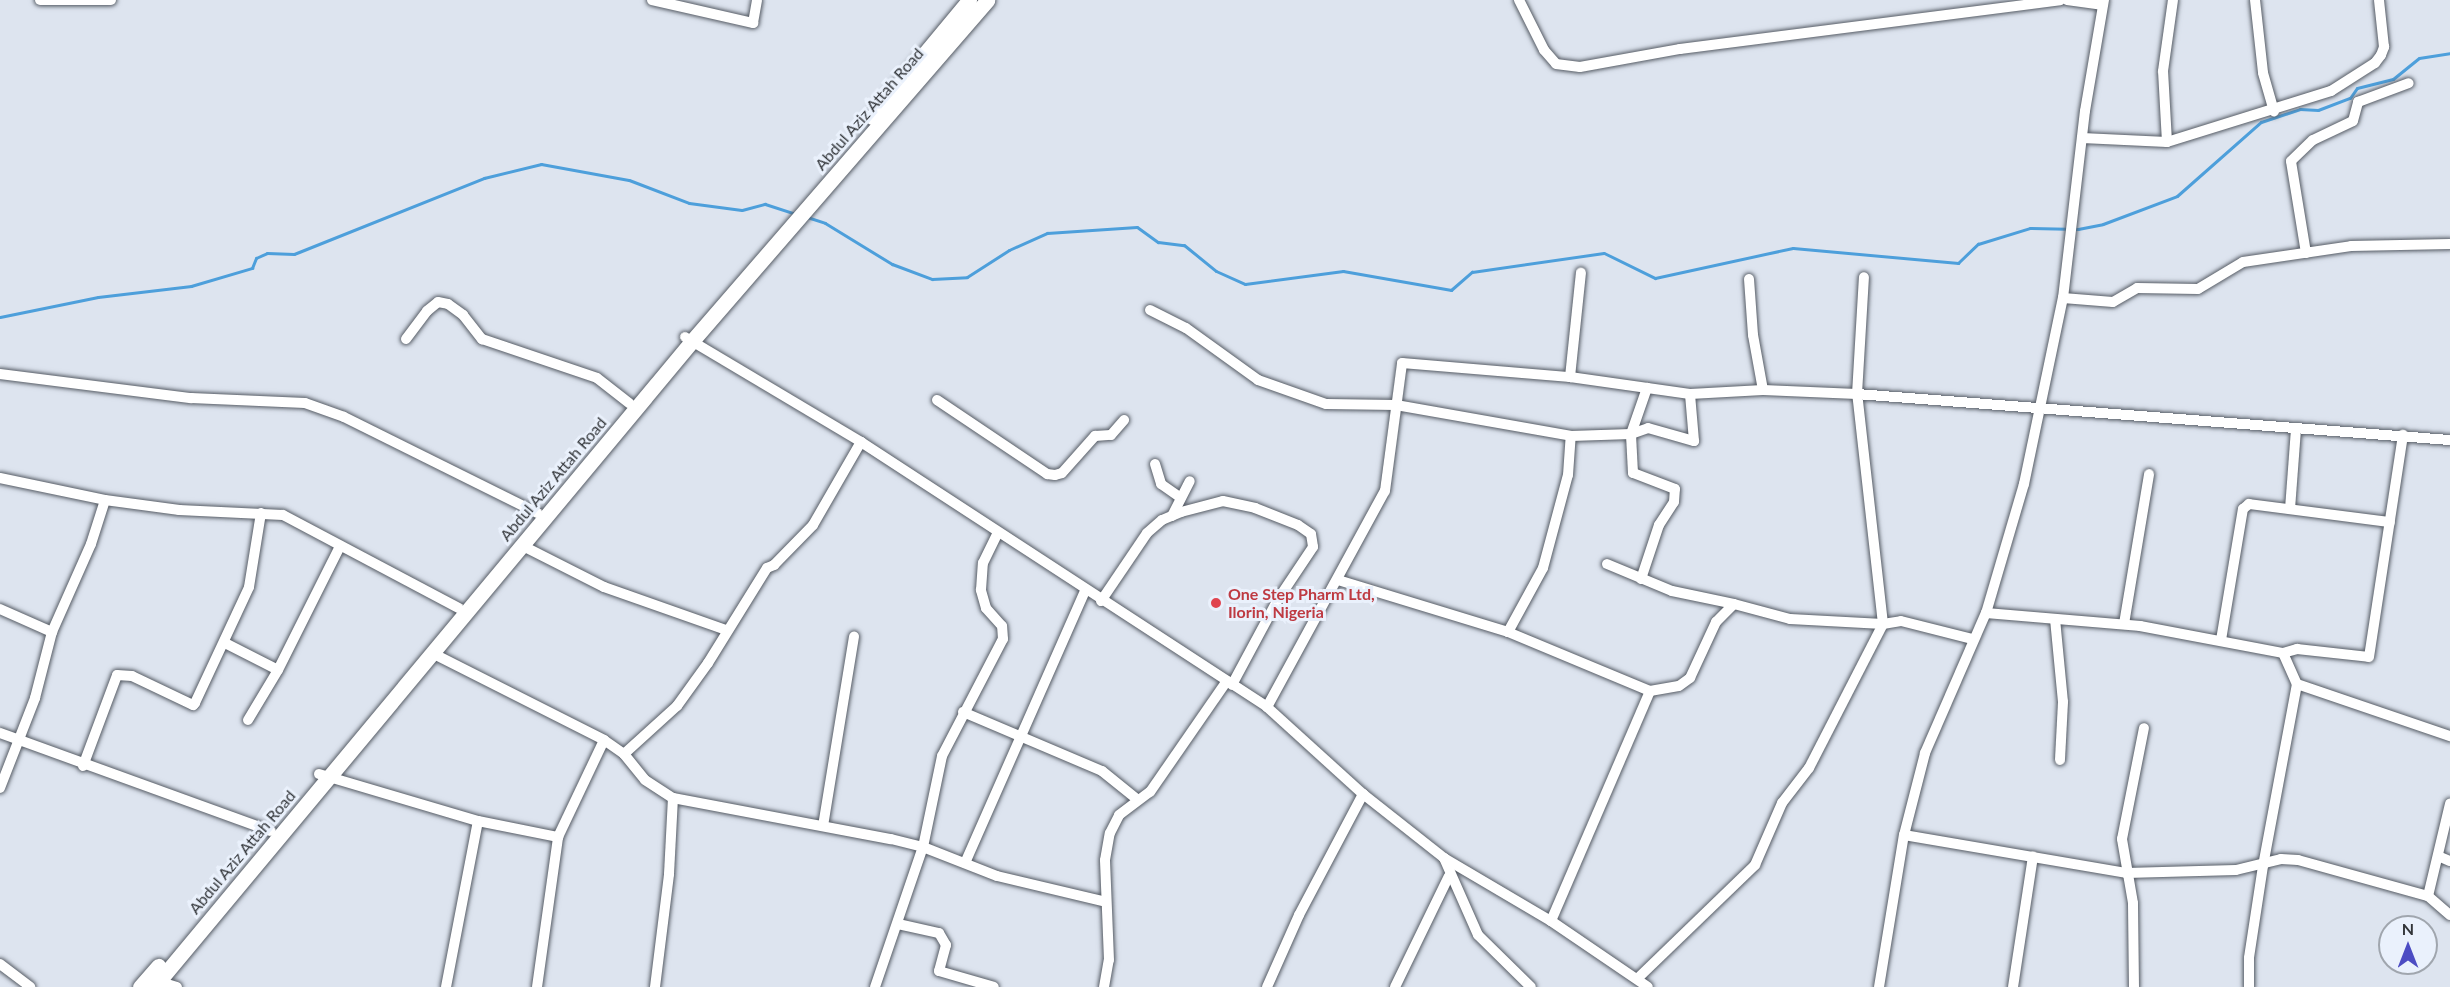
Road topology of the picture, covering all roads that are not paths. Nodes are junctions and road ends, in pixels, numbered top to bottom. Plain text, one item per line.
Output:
1 (40, 0) edge
2 (111, 0) edge
3 (652, 0) edge
4 (757, 0) edge
5 (969, 0) edge
6 (987, 0) edge
7 (1519, 0) edge
8 (2060, 0) edge
9 (2067, 0) edge
10 (2173, 0) edge
11 (2255, 0) edge
12 (2379, 0) edge
13 (2103, 3) edge
14 (2409, 83) dead end
15 (2274, 111) junction
16 (2082, 138) junction
17 (2167, 142) junction
18 (797, 213) junction
19 (2450, 244) edge
20 (2306, 253) junction
21 (1581, 273) dead end
22 (1864, 277) dead end
23 (1749, 279) dead end
24 (2063, 298) junction
25 (1150, 310) dead end
26 (406, 339) dead end
27 (688, 339) junction
28 (0, 374) edge
29 (1570, 377) junction
30 (1647, 388) junction
31 (1763, 390) junction
32 (1690, 394) junction
33 (1857, 394) junction
34 (937, 400) dead end
35 (629, 403) junction
36 (1396, 405) junction
37 (2039, 409) junction
38 (1124, 420) dead end
39 (2296, 429) junction
40 (1631, 434) junction
41 (2403, 435) junction
42 (1572, 436) junction
43 (2450, 440) edge
44 (861, 442) junction
45 (1155, 464) dead end
46 (2149, 474) dead end
47 (0, 478) edge
48 (1190, 481) dead end
49 (1181, 498) junction
50 (105, 500) junction
51 (2290, 509) junction
52 (261, 513) junction
53 (537, 513) junction
54 (1172, 516) junction
55 (2390, 522) junction
56 (998, 532) junction
57 (521, 545) junction
58 (339, 546) junction
59 (1607, 564) dead end
60 (1641, 579) junction
61 (1338, 580) junction
62 (1086, 591) junction
63 (1101, 601) junction
64 (1734, 604) junction
65 (459, 608) junction
66 (0, 609) edge
67 (1986, 613) junction
68 (2055, 619) junction
69 (1883, 624) junction
70 (2124, 624) junction
71 (726, 630) junction
72 (52, 632) junction
73 (1508, 632) junction
74 (854, 638) dead end
75 (1972, 639) junction
76 (2221, 640) junction
77 (225, 643) junction
78 (432, 652) junction
79 (2283, 652) junction
80 (278, 670) junction
81 (1229, 683) junction
82 (2297, 684) junction
83 (1650, 691) junction
84 (1267, 707) junction
85 (963, 712) junction
86 (248, 720) dead end
87 (2144, 728) dead end
88 (0, 733) edge
89 (1020, 735) junction
90 (2450, 736) edge
91 (604, 740) junction
92 (18, 741) junction
93 (624, 754) junction
94 (2060, 760) dead end
95 (83, 766) junction
96 (323, 777) junction
97 (0, 788) edge
98 (1363, 794) junction
99 (673, 798) junction
100 (1138, 800) junction
101 (2450, 804) edge
102 (478, 821) junction
103 (823, 826) junction
104 (271, 831) junction
105 (1904, 835) junction
106 (558, 837) junction
107 (923, 847) junction
108 (2438, 856) junction
109 (2033, 857) junction
110 (1444, 858) junction
111 (2450, 861) edge
112 (965, 862) junction
113 (2263, 867) junction
114 (2126, 873) junction
115 (1449, 876) junction
116 (2428, 896) junction
117 (1106, 902) junction
118 (2450, 915) edge
119 (1551, 921) junction
120 (898, 924) junction
121 (0, 964) edge
122 (1638, 978) junction
123 (150, 983) edge
124 (30, 987) edge
125 (177, 987) edge
126 (446, 987) edge
127 (537, 987) edge
128 (655, 987) edge
129 (875, 987) edge
130 (994, 987) edge
131 (1104, 987) edge
132 (1267, 987) edge
133 (1395, 987) edge
134 (1531, 987) edge
135 (1648, 987) edge
136 (1879, 987) edge
137 (2013, 987) edge
138 (2134, 987) edge
139 (2249, 987) edge

1 - 2 street
3 - 4 street
5 - 18 highway, Abdul Aziz Attah Road
6 - 18 highway, Abdul Aziz Attah Road
7 - 8 street
9 - 13 street
10 - 17 street
11 - 15 street
12 - 15 street
13 - 16 street
14 - 20 street
15 - 17 street
16 - 17 street
16 - 24 street
18 - 27 highway, Abdul Aziz Attah Road
19 - 20 street
20 - 24 street
21 - 29 street
22 - 33 street
23 - 31 street
24 - 37 street
25 - 36 street
26 - 35 street
27 - 35 highway, Abdul Aziz Attah Road
27 - 44 street
27 - 57 highway, Abdul Aziz Attah Road
28 - 53 street
29 - 30 street
29 - 36 street
30 - 32 street
30 - 40 street
31 - 32 street
31 - 33 street
32 - 40 street
33 - 37 street
33 - 69 street
34 - 38 street
35 - 53 highway, Abdul Aziz Attah Road
36 - 42 street
36 - 61 street
37 - 39 street
37 - 67 street
39 - 41 street
39 - 51 street
40 - 42 street
40 - 60 street
41 - 43 street
41 - 55 street
42 - 73 street
44 - 56 street
44 - 71 street
45 - 49 street
46 - 70 street
47 - 50 street
48 - 49 street
49 - 54 street
50 - 52 street
50 - 72 street
51 - 55 street
51 - 76 street
52 - 58 street
52 - 77 street
53 - 65 highway, Abdul Aziz Attah Road
54 - 63 street
54 - 81 street
55 - 79 street
56 - 62 street
56 - 85 street
57 - 71 street
57 - 78 highway, Abdul Aziz Attah Road
58 - 65 street
58 - 80 street
59 - 60 street
60 - 64 street
61 - 73 street
61 - 84 street
62 - 63 street
62 - 89 street
63 - 81 street
64 - 69 street
64 - 83 street
65 - 96 highway, Abdul Aziz Attah Road
66 - 72 street
67 - 68 street
67 - 75 street
68 - 70 street
68 - 94 street
69 - 75 street
69 - 122 street
70 - 76 street
71 - 93 street
72 - 92 street
73 - 83 street
74 - 103 street
75 - 105 street
76 - 79 street
77 - 80 street
77 - 95 street
78 - 91 street
78 - 96 highway, Abdul Aziz Attah Road
79 - 82 street
80 - 86 street
81 - 84 street
81 - 100 street
82 - 90 street
82 - 113 street
83 - 119 street
84 - 98 street
85 - 89 street
85 - 107 street
87 - 114 street
88 - 92 street
89 - 100 street
89 - 112 street
91 - 93 street
91 - 106 street
92 - 95 street
92 - 97 street
93 - 99 street
95 - 104 street
96 - 102 street
96 - 104 highway, Abdul Aziz Attah Road
96 - 123 highway, Abdul Aziz Attah Road
98 - 110 street
98 - 132 street
99 - 103 street
99 - 128 street
100 - 117 street
101 - 108 street
102 - 106 street
102 - 126 street
103 - 107 street
104 - 123 highway, Abdul Aziz Attah Road
105 - 109 street
105 - 136 street
106 - 127 street
107 - 112 street
107 - 120 street
108 - 111 street
108 - 116 street
109 - 114 street
109 - 137 street
110 - 115 street
110 - 119 street
112 - 117 street
113 - 114 street
113 - 116 street
113 - 139 street
114 - 138 street
115 - 133 street
115 - 134 street
116 - 118 street
117 - 131 street
119 - 122 street
120 - 129 street
120 - 130 street
121 - 124 street
122 - 135 street
123 - 125 street

